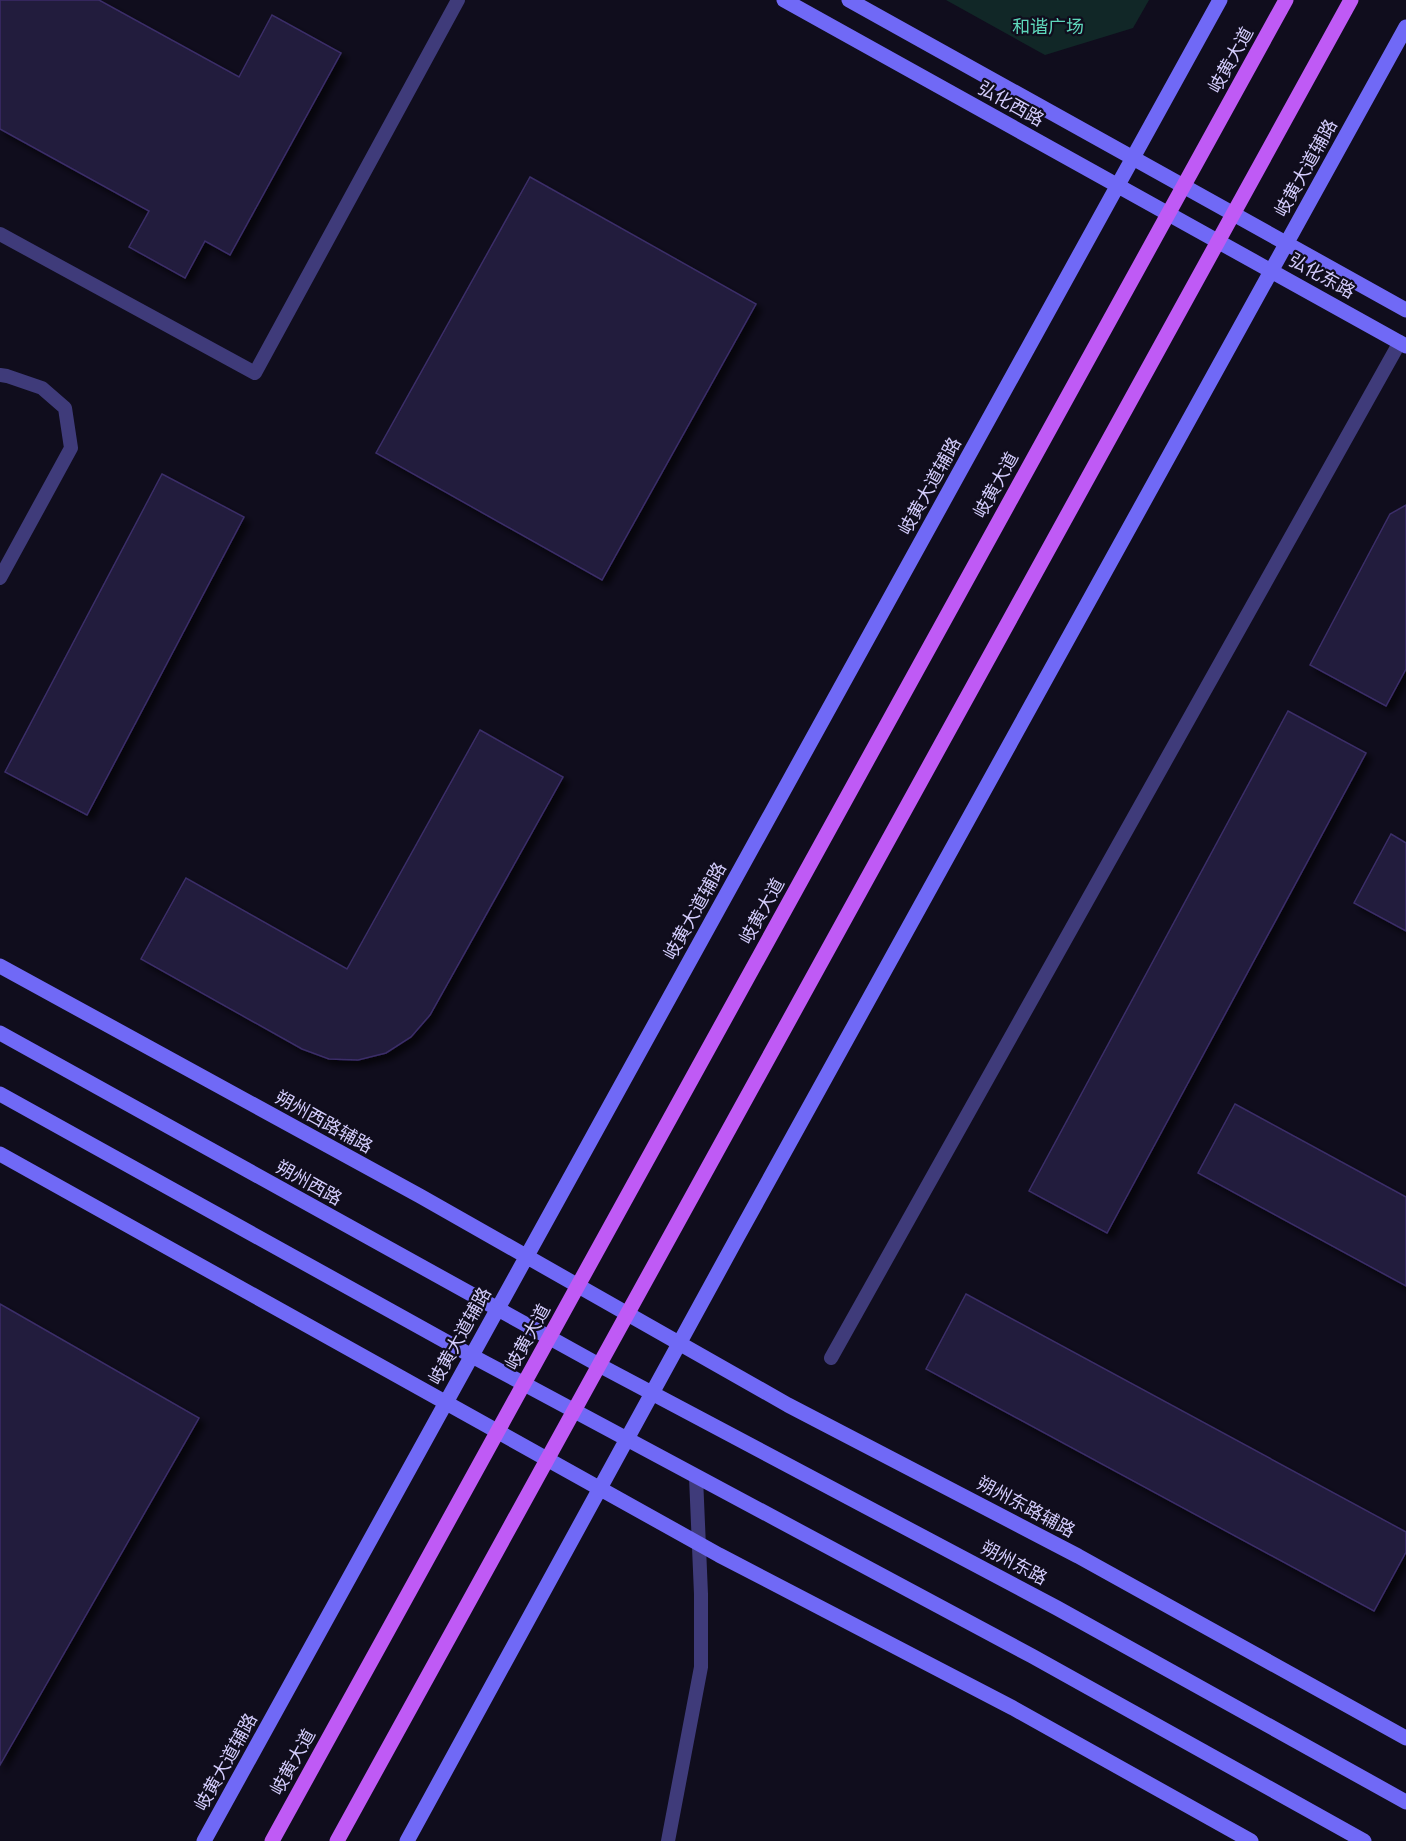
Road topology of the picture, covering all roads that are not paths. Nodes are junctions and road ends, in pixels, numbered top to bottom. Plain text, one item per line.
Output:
1 (784, 0) edge
2 (849, 0) edge
3 (1220, 0) edge
4 (1286, 0) edge
5 (1351, 0) edge
6 (452, 2) edge
7 (1406, 27) edge
8 (1134, 158) junction
9 (1183, 185) junction
10 (1119, 186) junction
11 (1168, 213) junction
12 (1234, 213) junction
13 (0, 234) edge
14 (1218, 241) junction
15 (1287, 243) junction
16 (1272, 271) junction
17 (1406, 310) edge
18 (1403, 344) edge
19 (0, 375) edge
20 (0, 578) edge
21 (0, 966) edge
22 (0, 1033) edge
23 (0, 1094) edge
24 (0, 1154) edge
25 (527, 1256) junction
26 (578, 1286) junction
27 (497, 1309) junction
28 (628, 1313) junction
29 (550, 1338) junction
30 (680, 1343) junction
31 (472, 1356) junction
32 (831, 1358) dead end
33 (599, 1365) junction
34 (524, 1384) junction
35 (652, 1393) junction
36 (447, 1402) junction
37 (574, 1411) junction
38 (498, 1430) junction
39 (627, 1440) junction
40 (548, 1458) junction
41 (696, 1477) junction
42 (601, 1488) junction
43 (699, 1543) junction
44 (1406, 1738) edge
45 (1406, 1802) edge
46 (204, 1841) edge
47 (272, 1841) edge
48 (338, 1841) edge
49 (407, 1841) edge
50 (668, 1841) edge
51 (1251, 1841) edge
52 (1364, 1841) edge

1 - 10 main road, 弘化西路
2 - 8 main road, 弘化西路
3 - 8 main road, 岐黄大道辅路
4 - 9 main road, 岐黄大道
5 - 12 main road
6 - 13 lane
7 - 15 main road, 岐黄大道辅路
8 - 9 main road, 弘化西路
8 - 10 main road, 岐黄大道辅路
9 - 11 main road, 岐黄大道
9 - 12 main road, 弘化西路
10 - 11 main road, 弘化西路
10 - 25 main road, 岐黄大道辅路
11 - 14 main road, 弘化西路
11 - 26 main road, 岐黄大道
12 - 14 main road
12 - 15 main road, 弘化东路
14 - 16 main road, 弘化东路
14 - 28 main road
15 - 16 main road, 岐黄大道辅路
15 - 17 main road, 弘化东路
16 - 18 main road, 弘化东路
16 - 30 main road, 岐黄大道辅路
18 - 32 lane
19 - 20 lane
21 - 25 main road, 朔州西路辅路
22 - 27 main road, 朔州西路
23 - 31 main road
24 - 36 main road
25 - 26 main road, 朔州西路辅路
25 - 27 main road, 岐黄大道辅路
26 - 28 main road, 朔州西路辅路
26 - 29 main road, 岐黄大道
27 - 29 main road, 朔州西路
27 - 31 main road, 岐黄大道辅路
28 - 30 main road, 朔州东路辅路
28 - 33 main road
29 - 33 main road, 朔州西路
29 - 34 main road, 岐黄大道
30 - 35 main road, 岐黄大道辅路
30 - 44 main road, 朔州东路辅路
31 - 34 main road
31 - 36 main road, 岐黄大道辅路
33 - 35 main road, 朔州东路
33 - 37 main road
34 - 37 main road
34 - 38 main road, 岐黄大道
35 - 39 main road, 岐黄大道辅路
35 - 45 main road, 朔州东路
36 - 38 main road
36 - 46 main road, 岐黄大道辅路
37 - 39 main road
37 - 40 main road
38 - 40 main road
38 - 47 main road, 岐黄大道
39 - 41 main road
39 - 42 main road, 岐黄大道辅路
40 - 42 main road
40 - 48 main road
41 - 43 lane
41 - 52 main road
42 - 43 main road
42 - 49 main road, 岐黄大道辅路
43 - 50 lane
43 - 51 main road

